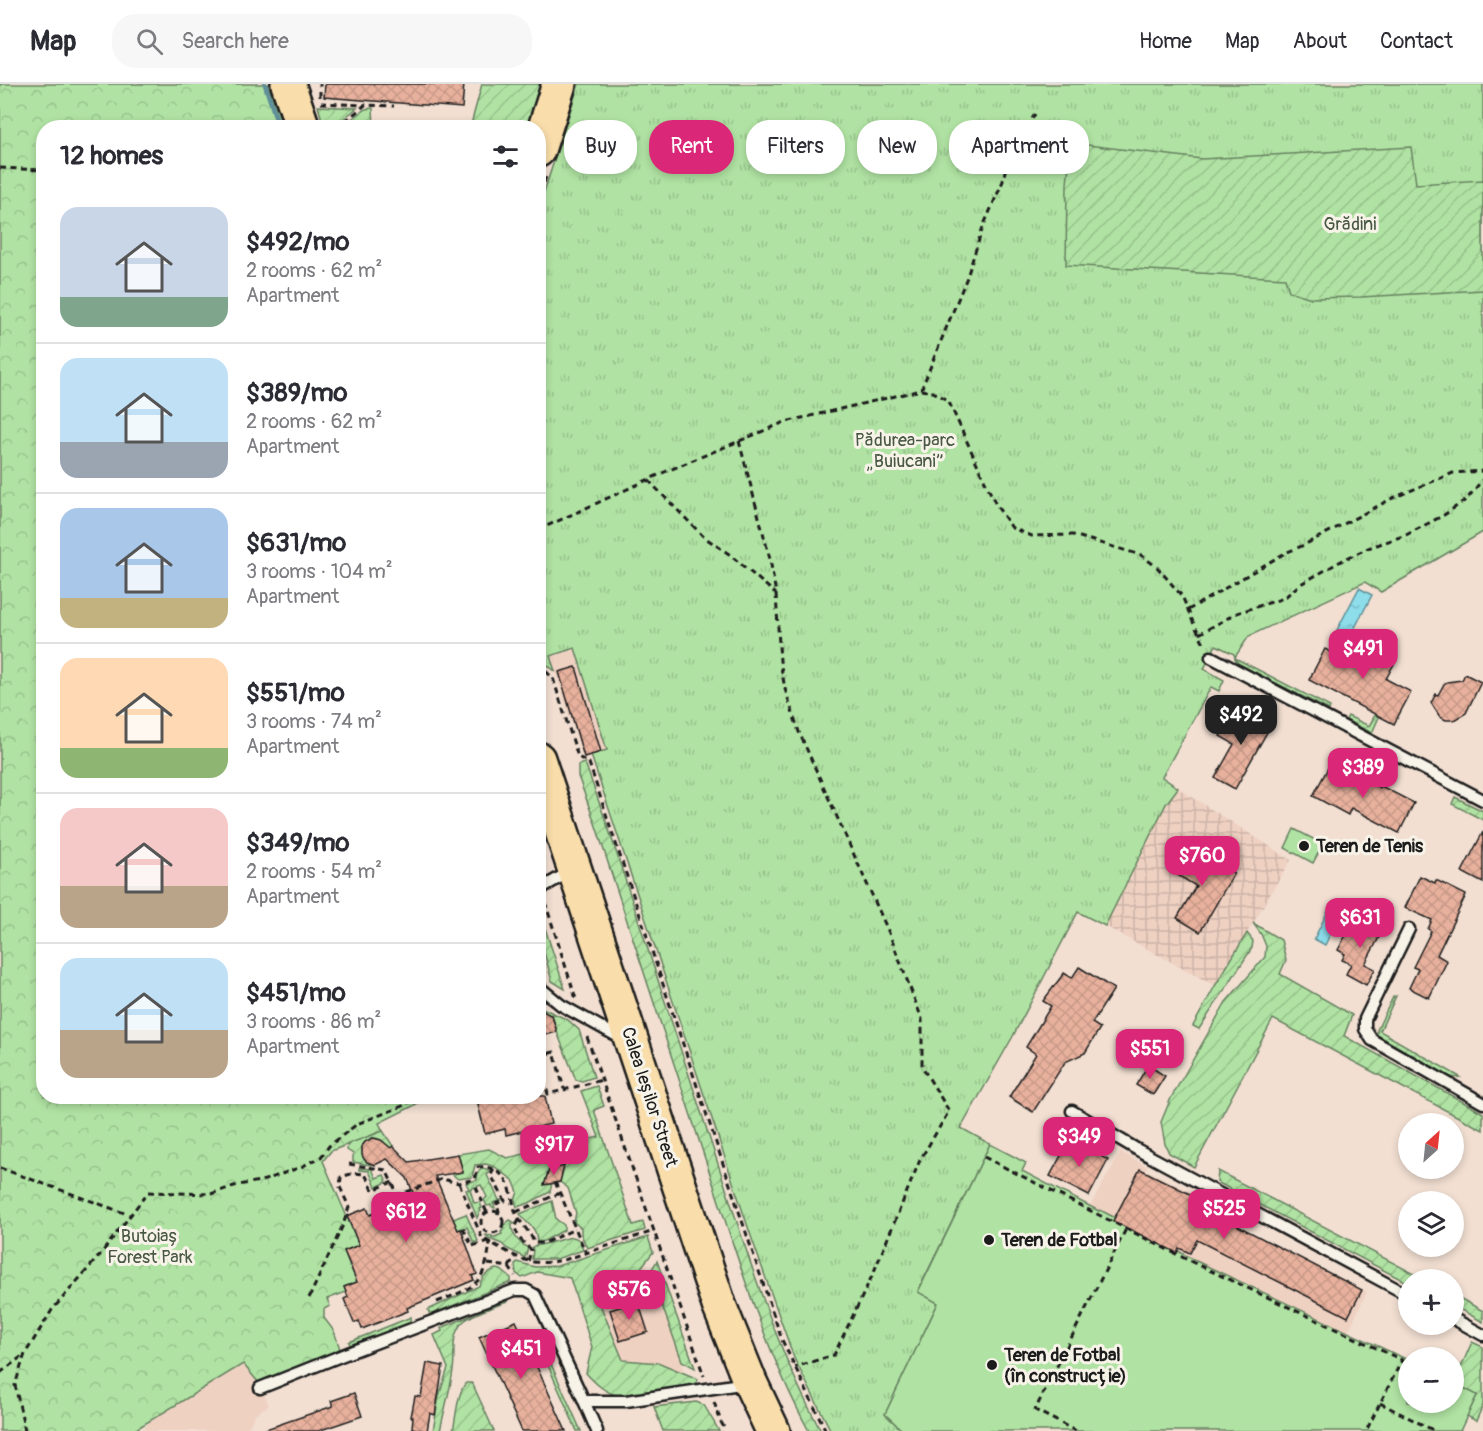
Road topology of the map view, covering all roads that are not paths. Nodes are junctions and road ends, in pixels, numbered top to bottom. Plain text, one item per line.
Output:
1 (288, 84) edge
2 (559, 84) edge
3 (300, 120) edge
4 (546, 125) edge
5 (1211, 657) road end
6 (546, 783) edge
7 (1483, 800) edge
8 (574, 869) junction
9 (546, 887) edge
10 (1409, 929) dead end
11 (546, 993) edge
12 (632, 1045) junction
13 (1483, 1103) edge
14 (1072, 1112) dead end
15 (1398, 1290) edge
16 (1464, 1325) edge
17 (1483, 1335) edge
18 (750, 1382) junction
19 (260, 1388) dead end
20 (584, 1401) junction
21 (597, 1431) edge
22 (773, 1431) edge

1 - 3 main road
2 - 4 main road
5 - 7 lane
6 - 8 main road, Calea Ieșilor Street
8 - 9 lane
8 - 12 main road, Calea Ieșilor Street
10 - 13 lane
11 - 12 lane
12 - 18 main road, Calea Ieșilor Street
14 - 15 lane
16 - 17 lane
18 - 20 lane
18 - 22 main road, Calea Ieșilor Street
19 - 20 lane
20 - 21 lane

